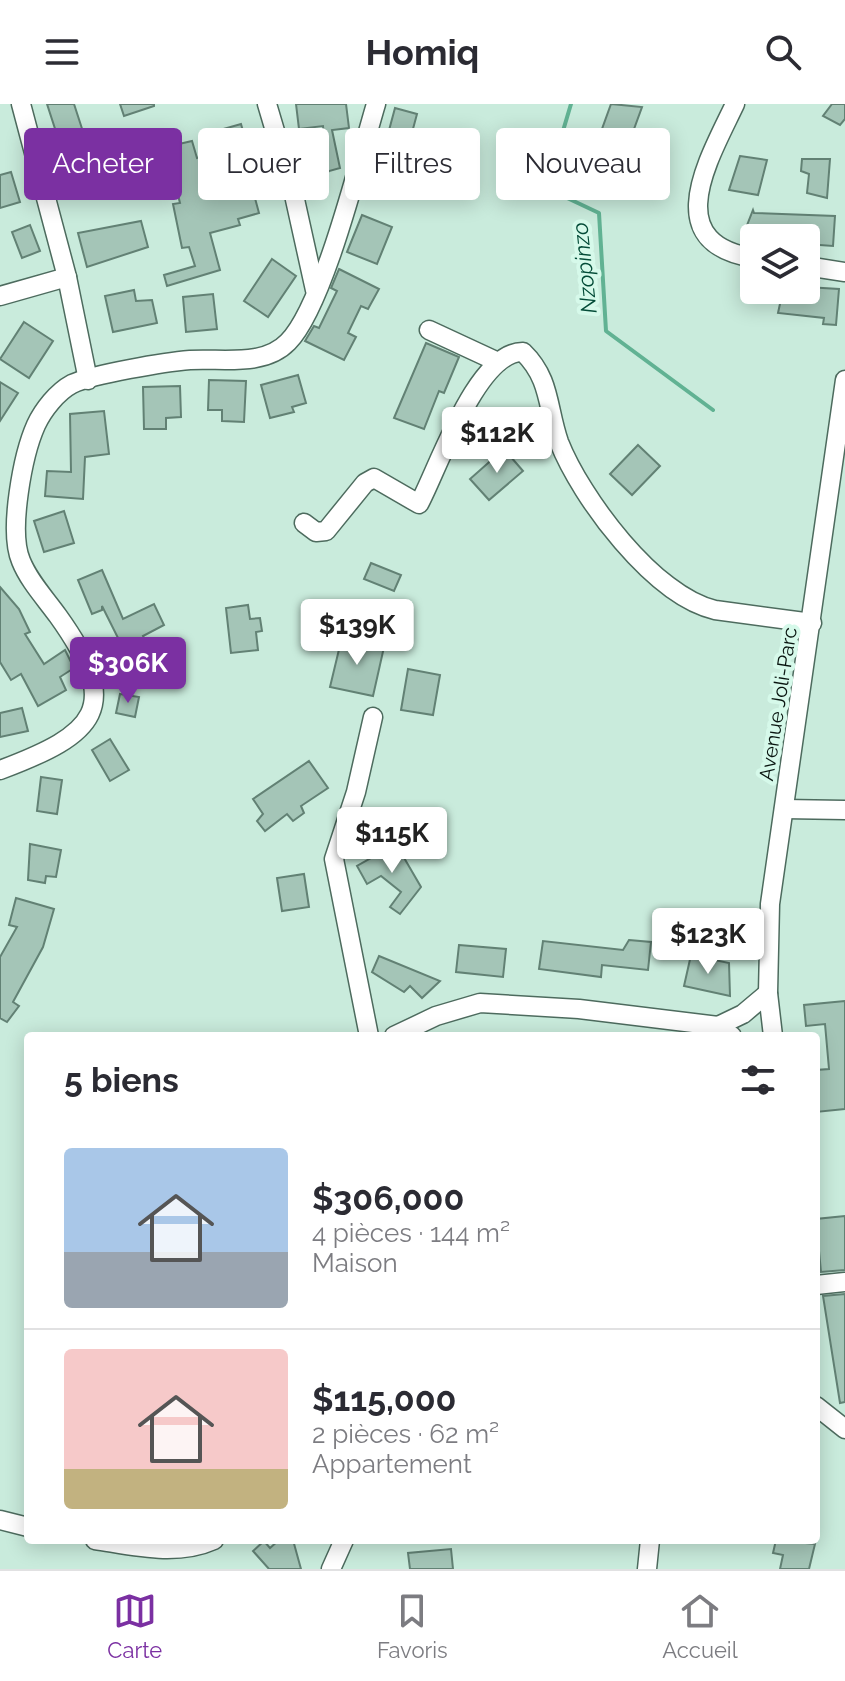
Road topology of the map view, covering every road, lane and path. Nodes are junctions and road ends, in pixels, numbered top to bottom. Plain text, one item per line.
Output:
1 (21, 104) edge
2 (267, 104) edge
3 (376, 104) edge
4 (735, 104) edge
5 (740, 254) edge
6 (820, 268) edge
7 (845, 272) edge
8 (67, 277) junction
9 (316, 293) junction
10 (0, 296) edge
11 (429, 330) dead end
12 (498, 362) junction
13 (88, 380) junction
14 (845, 380) edge
15 (304, 523) dead end
16 (812, 623) junction
17 (373, 717) dead end
18 (0, 770) edge
19 (784, 809) junction
20 (845, 810) edge
21 (768, 993) junction
22 (725, 1031) edge
23 (368, 1032) edge
24 (402, 1032) edge
25 (773, 1032) edge
26 (845, 1282) edge
27 (820, 1285) edge
28 (820, 1405) edge
29 (843, 1425) edge
30 (0, 1520) edge
31 (24, 1526) edge
32 (123, 1544) edge
33 (202, 1544) edge
34 (342, 1544) edge
35 (650, 1544) edge
36 (331, 1569) edge
37 (647, 1569) edge

1 - 8 street
2 - 9 street
3 - 9 street
4 - 5 street
6 - 7 street
8 - 10 street
8 - 13 street
9 - 13 street
11 - 12 street
12 - 15 street
12 - 16 street
13 - 18 street
14 - 16 street, Avenue Joli-Parc
16 - 19 street, Avenue Joli-Parc
17 - 23 street
19 - 20 street
19 - 21 street, Avenue Joli-Parc
21 - 22 street
21 - 25 street, Avenue Joli-Parc
22 - 24 street
26 - 27 street
28 - 29 street
30 - 31 street
32 - 33 street
34 - 36 street
35 - 37 street

